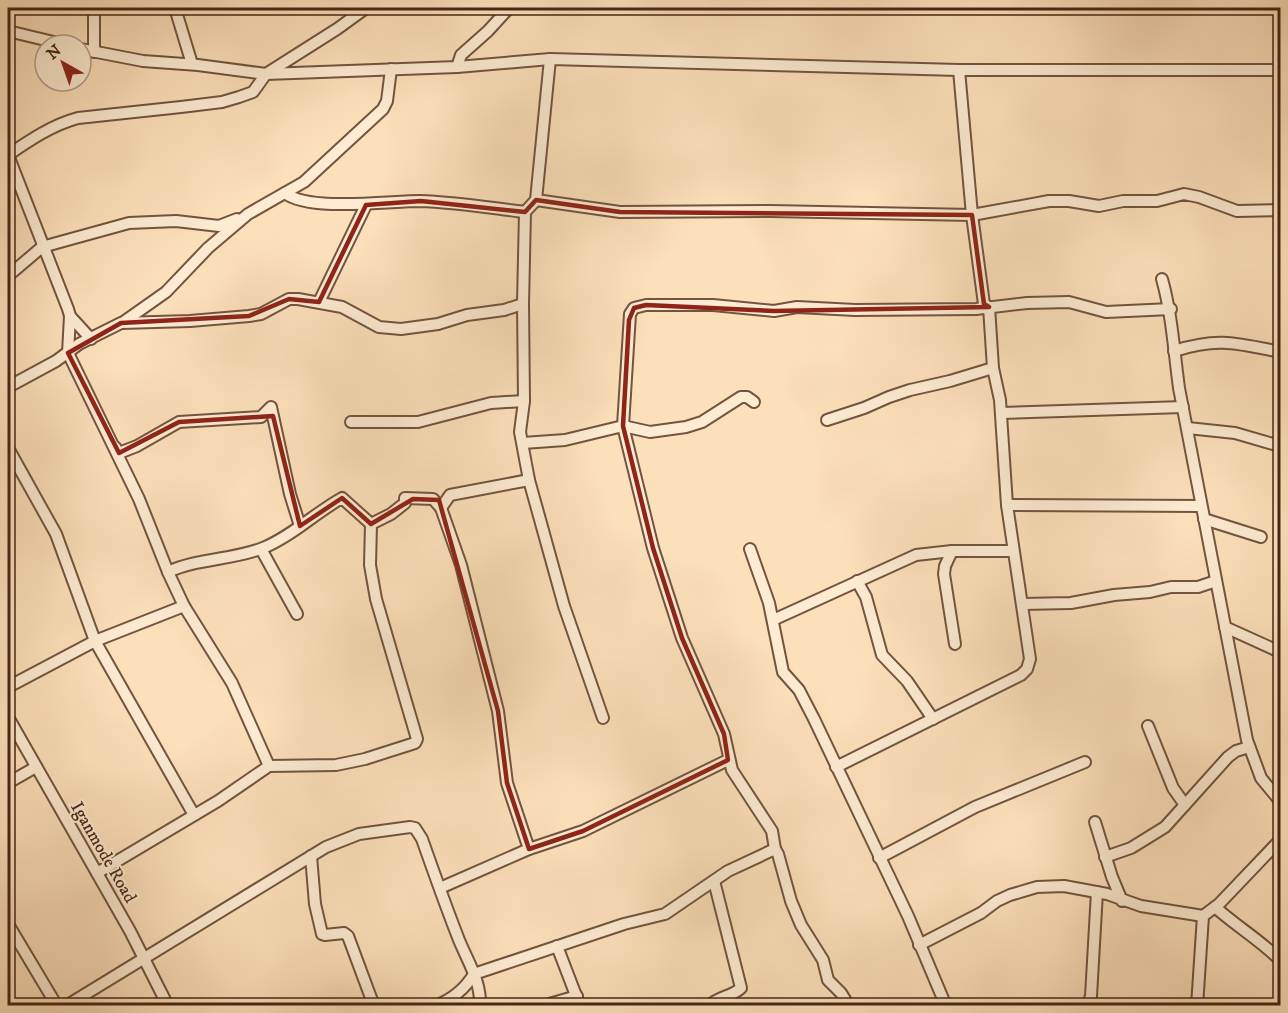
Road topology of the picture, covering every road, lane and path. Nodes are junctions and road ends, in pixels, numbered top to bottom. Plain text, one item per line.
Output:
1 (94, 8) edge
2 (175, 8) edge
3 (366, 8) edge
4 (509, 8) edge
5 (8, 31) edge
6 (33, 37) edge
7 (93, 52) joint
8 (550, 59) junction
9 (192, 64) junction
10 (1123, 65) dead end
11 (457, 67) junction
12 (391, 69) junction
13 (1281, 69) edge
14 (959, 70) junction
15 (266, 74) junction
16 (8, 155) edge
17 (285, 193) junction
18 (536, 200) junction
19 (366, 205) junction
20 (1281, 210) edge
21 (525, 212) junction
22 (248, 214) junction
23 (972, 215) junction
24 (42, 247) junction
25 (8, 276) edge
26 (1162, 279) dead end
27 (320, 302) junction
28 (523, 304) junction
29 (989, 307) junction
30 (1171, 309) junction
31 (70, 316) junction
32 (121, 323) junction
33 (91, 339) junction
34 (1174, 351) junction
35 (1281, 352) edge
36 (68, 353) junction
37 (993, 368) junction
38 (8, 387) edge
39 (524, 401) junction
40 (754, 402) dead end
41 (1183, 407) junction
42 (1001, 413) junction
43 (826, 420) dead end
44 (351, 422) dead end
45 (623, 426) junction
46 (1188, 428) junction
47 (523, 443) junction
48 (1281, 446) edge
49 (115, 447) junction
50 (8, 448) edge
51 (529, 480) junction
52 (450, 495) junction
53 (433, 500) junction
54 (1007, 505) junction
55 (1201, 506) junction
56 (441, 508) junction
57 (1204, 519) junction
58 (371, 524) junction
59 (300, 526) junction
60 (1261, 537) dead end
61 (261, 549) junction
62 (750, 549) dead end
63 (952, 551) junction
64 (1013, 551) junction
65 (168, 572) junction
66 (857, 581) junction
67 (1216, 581) junction
68 (1022, 604) junction
69 (184, 606) junction
70 (297, 614) dead end
71 (773, 620) junction
72 (1226, 627) junction
73 (95, 641) junction
74 (955, 644) dead end
75 (1281, 652) edge
76 (8, 687) edge
77 (8, 717) edge
78 (603, 718) dead end
79 (933, 719) junction
80 (1148, 726) dead end
81 (1249, 747) junction
82 (729, 760) junction
83 (1085, 762) dead end
84 (269, 766) junction
85 (36, 767) junction
86 (836, 767) junction
87 (8, 783) edge
88 (1281, 801) edge
89 (1185, 805) junction
90 (194, 815) junction
91 (1095, 822) dead end
92 (1281, 840) edge
93 (528, 849) junction
94 (775, 849) junction
95 (311, 856) junction
96 (1106, 857) junction
97 (879, 858) junction
98 (97, 873) junction
99 (714, 881) junction
100 (440, 888) junction
101 (1097, 892) junction
102 (1122, 901) junction
103 (1215, 908) junction
104 (1203, 916) junction
105 (8, 924) edge
106 (920, 945) junction
107 (557, 946) junction
108 (144, 958) junction
109 (1281, 960) edge
110 (474, 974) junction
111 (578, 1000) edge
112 (57, 1005) edge
113 (66, 1005) edge
114 (168, 1005) edge
115 (374, 1005) edge
116 (435, 1005) edge
117 (480, 1005) edge
118 (542, 1005) edge
119 (709, 1005) edge
120 (849, 1005) edge
121 (946, 1005) edge
122 (1087, 1005) edge
123 (1197, 1005) edge

1 - 7 street
2 - 9 street
3 - 15 street
4 - 11 street
5 - 6 street
7 - 9 street
8 - 11 street
8 - 14 street
8 - 18 street
9 - 15 street
10 - 13 street
11 - 12 street
12 - 15 street
12 - 17 street
13 - 14 street
14 - 23 street
15 - 16 street
16 - 24 street
17 - 19 street
17 - 22 street
18 - 21 street
18 - 23 street
19 - 21 street
19 - 27 street
20 - 23 street
21 - 28 street
22 - 24 street
22 - 32 street
23 - 29 street
24 - 25 street
24 - 31 street
26 - 30 street
27 - 28 street
27 - 32 street
28 - 39 street
29 - 30 street
29 - 37 street
29 - 45 street
30 - 34 street
31 - 33 street
31 - 36 street
32 - 33 street
33 - 36 street
34 - 35 street
34 - 41 street
36 - 38 street
36 - 49 street
37 - 42 street
37 - 43 street
39 - 44 street
39 - 47 street
40 - 45 street
41 - 42 street
41 - 46 street
42 - 54 street
45 - 47 street
45 - 82 street
46 - 48 street
46 - 55 street
47 - 51 street
49 - 59 street
49 - 65 street
50 - 73 street
51 - 52 street
51 - 78 street
52 - 53 street
52 - 56 street
53 - 56 street
53 - 58 street
54 - 55 street
54 - 64 street
55 - 57 street
56 - 93 street
57 - 60 street
57 - 67 street
58 - 59 street
58 - 84 street
59 - 61 street
61 - 65 street
61 - 70 street
62 - 71 street
63 - 64 street
63 - 66 street
63 - 74 street
64 - 68 street
65 - 69 street
66 - 71 street
66 - 79 street
67 - 68 street
67 - 72 street
68 - 79 street
69 - 73 street
69 - 84 street
71 - 86 street
72 - 75 street
72 - 81 street
73 - 76 street
73 - 90 street
77 - 85 street, Iganmode Road
79 - 86 street
80 - 89 street
81 - 88 street
81 - 89 street
82 - 93 street
82 - 94 street
83 - 97 street
84 - 90 street
85 - 87 street
85 - 98 street, Iganmode Road
86 - 97 street
89 - 96 street
90 - 98 street
91 - 96 street
92 - 103 street
93 - 100 street
94 - 99 street
94 - 120 street
95 - 100 street
95 - 108 street
95 - 115 street
96 - 102 street
97 - 106 street
98 - 108 street, Iganmode Road
99 - 107 street
99 - 119 street
100 - 110 street
101 - 102 street
101 - 106 street
101 - 122 street
102 - 104 street
103 - 104 street
103 - 109 street
104 - 123 street
105 - 112 street
106 - 121 street
107 - 110 street
107 - 111 street
108 - 113 street
108 - 114 street, Iganmode Road
110 - 116 street
110 - 117 street
111 - 118 street

